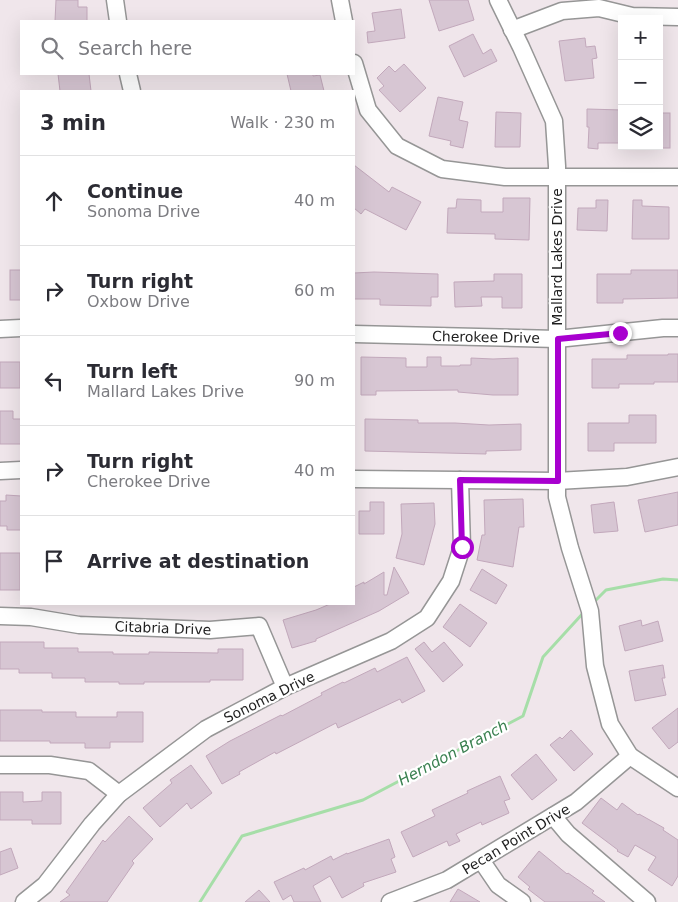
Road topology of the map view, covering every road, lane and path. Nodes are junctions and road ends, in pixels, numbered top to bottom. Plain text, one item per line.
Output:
1 (115, 0) edge
2 (340, 0) edge
3 (498, 0) edge
4 (678, 17) edge
5 (118, 20) edge
6 (344, 20) edge
7 (512, 30) junction
8 (355, 67) edge
9 (128, 75) edge
10 (132, 90) edge
11 (678, 177) edge
12 (558, 178) junction
13 (20, 328) edge
14 (678, 328) edge
15 (0, 329) edge
16 (355, 334) edge
17 (558, 339) junction
18 (678, 467) edge
19 (20, 470) edge
20 (0, 471) edge
21 (355, 479) edge
22 (460, 480) junction
23 (558, 481) junction
24 (0, 616) edge
25 (285, 687) junction
26 (630, 756) junction
27 (0, 765) edge
28 (678, 788) edge
29 (119, 794) junction
30 (553, 816) junction
31 (481, 860) junction
32 (402, 900) edge
33 (24, 902) edge
34 (522, 902) edge
35 (647, 902) edge

1 - 5 street
2 - 6 street
3 - 7 street, Mallard Lakes Drive
4 - 7 street
7 - 12 street, Mallard Lakes Drive
8 - 12 street
9 - 10 street
11 - 12 street
12 - 17 street, Mallard Lakes Drive
13 - 15 street
14 - 17 street, Cherokee Drive
16 - 17 street, Cherokee Drive
17 - 23 street, Mallard Lakes Drive
18 - 23 street
19 - 20 street
21 - 22 street
22 - 23 street
22 - 25 street, Sonoma Drive
23 - 26 street, Mallard Lakes Drive
24 - 25 street, Citabria Drive
25 - 29 street, Sonoma Drive
26 - 28 street, Mallard Lakes Drive
26 - 30 street, Pecan Point Drive
27 - 29 street
29 - 33 street, Sonoma Drive
30 - 31 street, Pecan Point Drive
30 - 35 street
31 - 32 street, Pecan Point Drive
31 - 34 street

